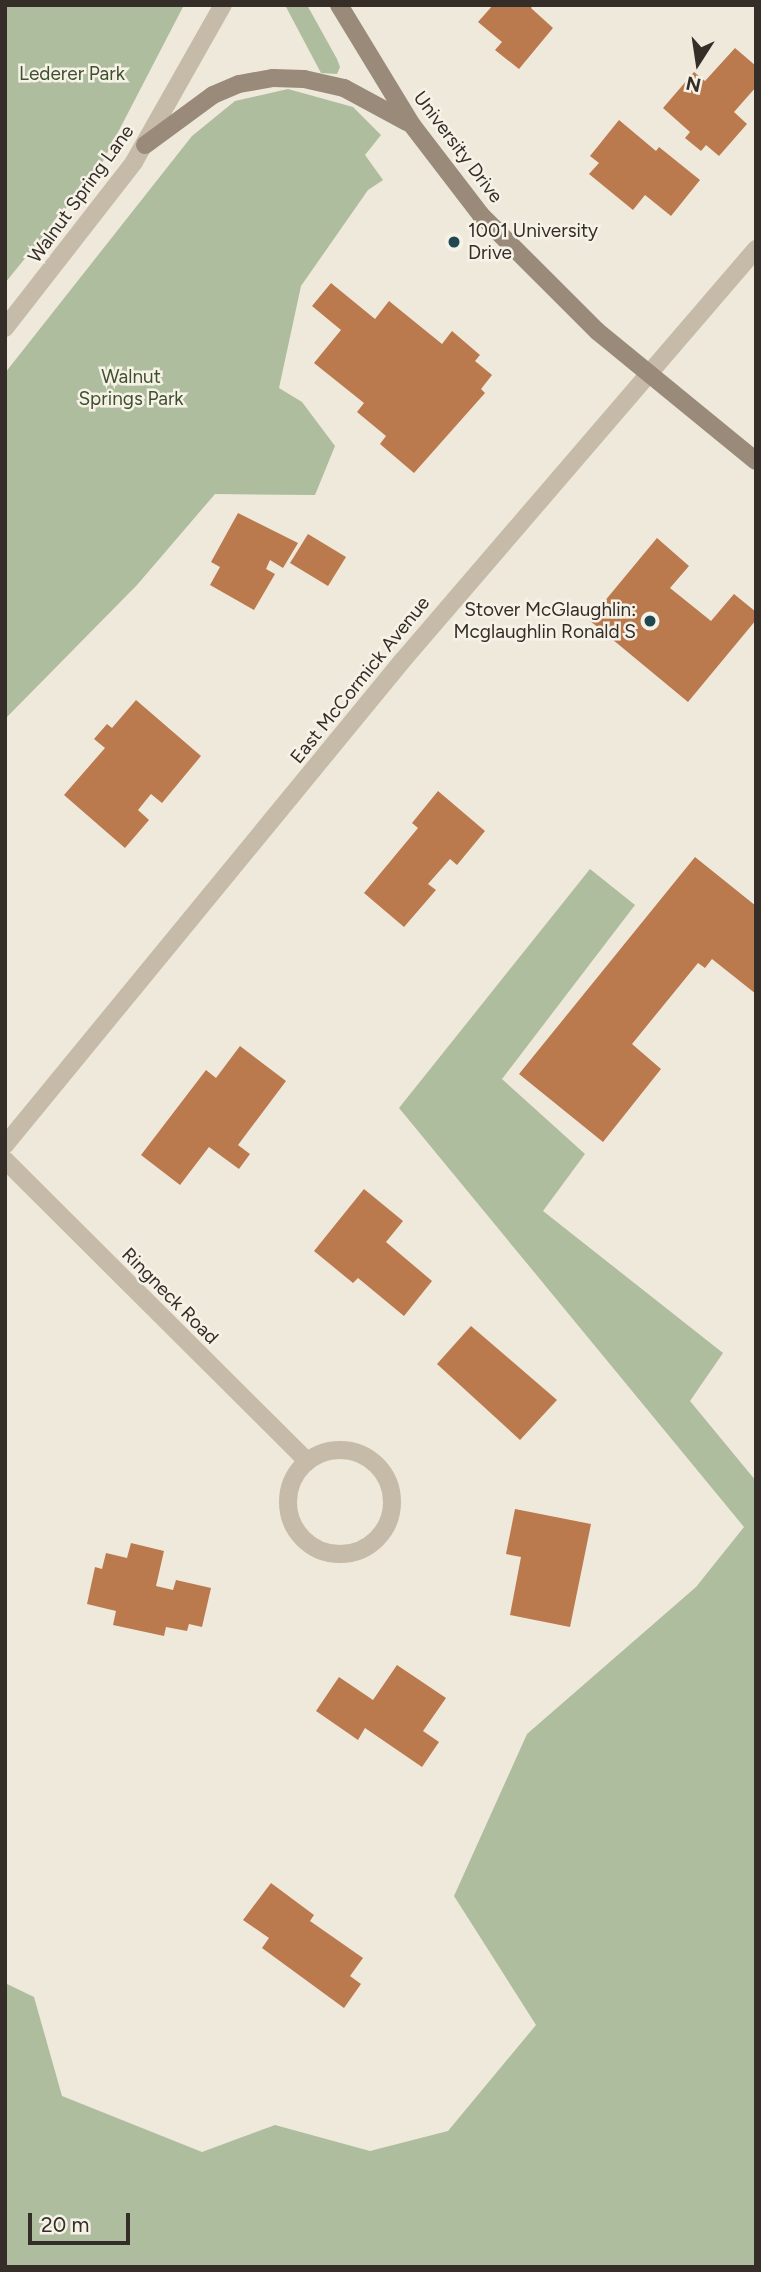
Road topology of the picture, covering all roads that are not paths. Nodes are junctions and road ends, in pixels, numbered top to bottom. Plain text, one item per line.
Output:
1 (223, 5) edge
2 (339, 5) edge
3 (412, 125) junction
4 (145, 145) junction
5 (756, 249) edge
6 (5, 328) edge
7 (646, 374) junction
8 (756, 461) edge
9 (5, 1145) edge
10 (5, 1160) edge
11 (307, 1461) junction

1 - 4 street, Walnut Spring Lane
2 - 3 main road, University Drive
3 - 4 main road
3 - 7 main road, University Drive
4 - 6 street, Walnut Spring Lane
5 - 7 street, East McCormick Avenue
7 - 8 main road, University Drive
7 - 9 street, East McCormick Avenue
10 - 11 street, Ringneck Road
11 - 11 street

